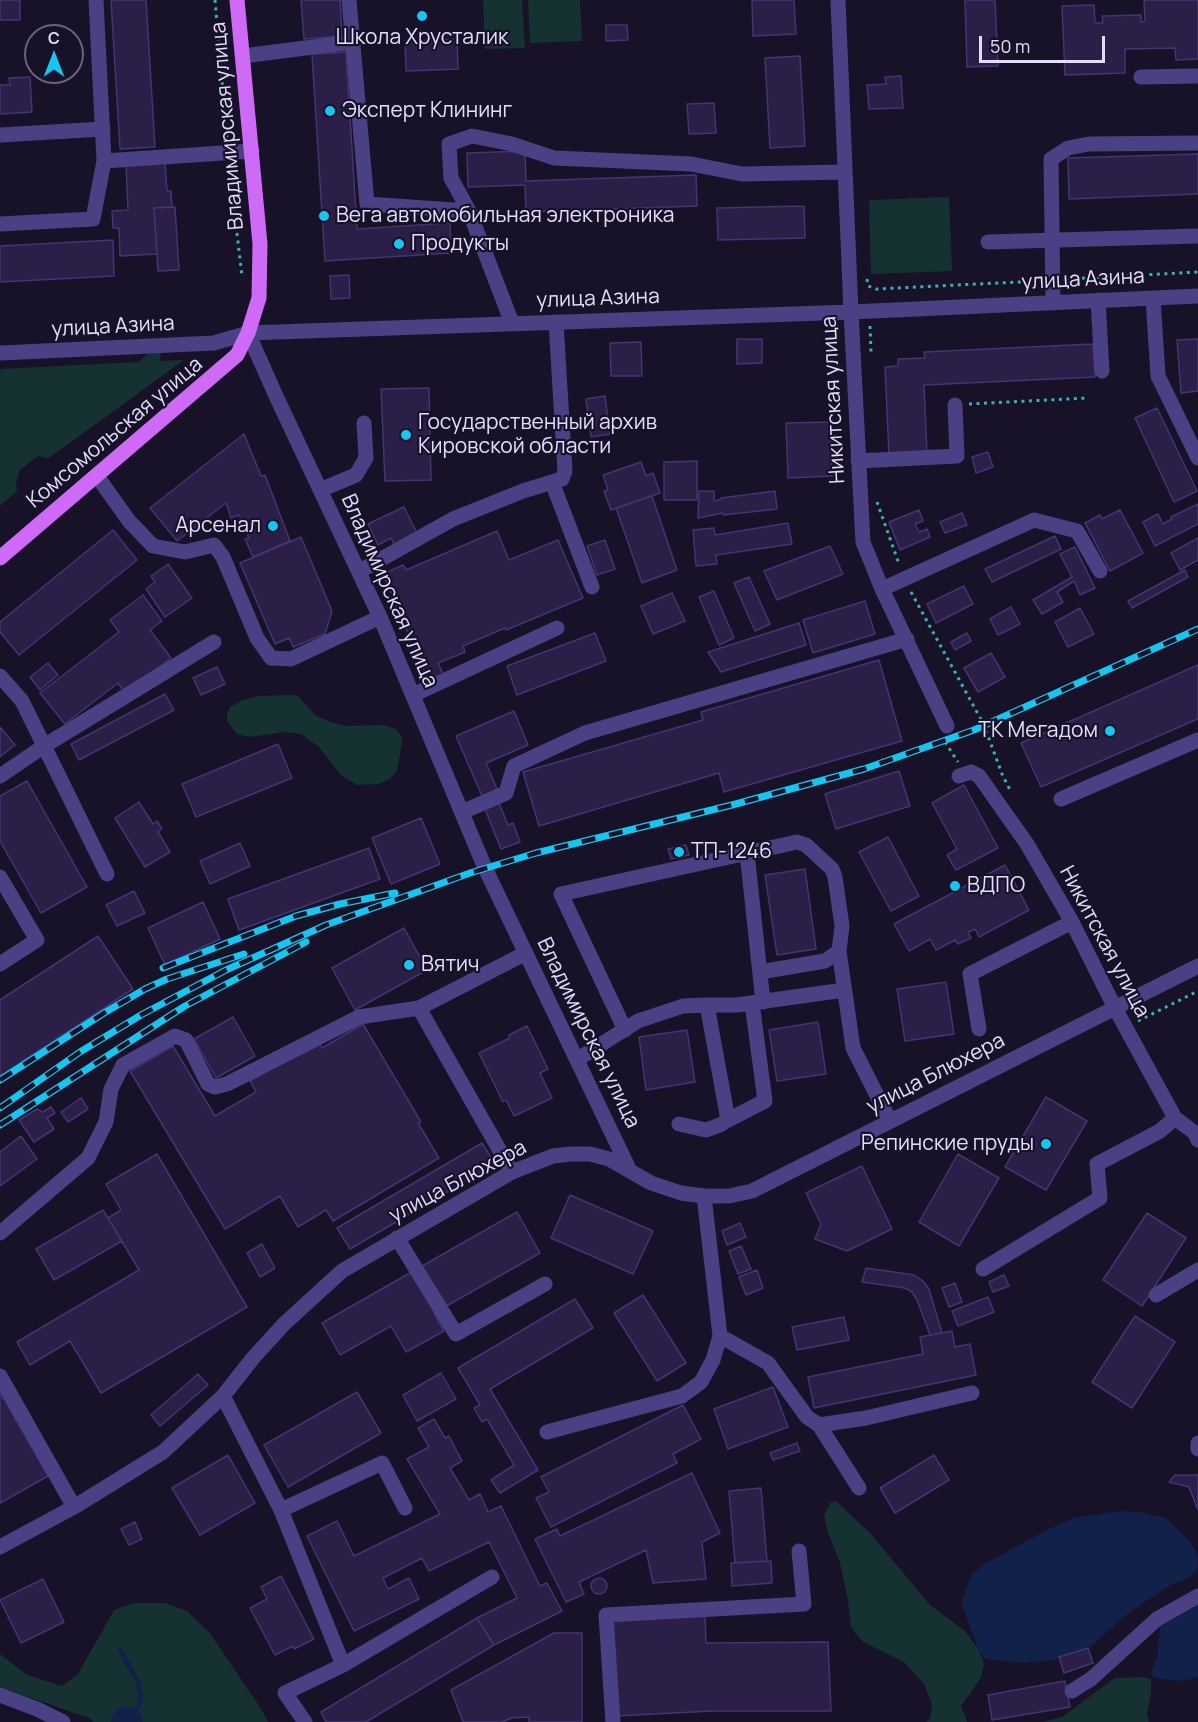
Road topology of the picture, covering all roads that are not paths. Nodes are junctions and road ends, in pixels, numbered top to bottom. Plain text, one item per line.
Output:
1 (96, 0) edge
2 (237, 0) edge
3 (349, 0) edge
4 (838, 0) edge
5 (352, 42) junction
6 (243, 56) junction
7 (1198, 76) edge
8 (1141, 77) dead end
9 (103, 129) junction
10 (0, 135) edge
11 (1198, 143) edge
12 (252, 152) junction
13 (104, 161) junction
14 (845, 172) junction
15 (469, 212) junction
16 (0, 224) edge
17 (1198, 236) edge
18 (1052, 240) junction
19 (988, 242) dead end
20 (1198, 296) edge
21 (1153, 298) junction
22 (1098, 300) junction
23 (1053, 302) junction
24 (851, 312) junction
25 (556, 322) junction
26 (512, 323) junction
27 (248, 333) junction
28 (0, 353) edge
29 (1102, 371) dead end
30 (955, 405) road end
31 (364, 423) dead end
32 (1198, 458) edge
33 (858, 461) junction
34 (97, 476) junction
35 (552, 482) junction
36 (320, 490) junction
37 (0, 558) edge
38 (1100, 571) dead end
39 (360, 572) junction
40 (592, 587) dead end
41 (882, 589) junction
42 (380, 617) junction
43 (558, 628) dead end
44 (907, 639) junction
45 (214, 642) dead end
46 (0, 676) edge
47 (413, 695) junction
48 (947, 726) road end
49 (1198, 740) edge
50 (44, 746) junction
51 (962, 774) road end
52 (0, 776) edge
53 (1061, 799) dead end
54 (462, 812) junction
55 (747, 853) junction
56 (107, 874) dead end
57 (0, 877) edge
58 (1072, 922) junction
59 (839, 951) junction
60 (526, 953) junction
61 (0, 964) edge
62 (1198, 966) edge
63 (760, 972) junction
64 (844, 990) junction
65 (758, 1002) junction
66 (707, 1005) junction
67 (419, 1008) junction
68 (1115, 1008) junction
69 (979, 1029) dead end
70 (625, 1030) junction
71 (578, 1059) junction
72 (1175, 1118) junction
73 (728, 1120) junction
74 (890, 1122) junction
75 (679, 1124) dead end
76 (1197, 1135) edge
77 (630, 1171) junction
78 (512, 1172) junction
79 (704, 1197) junction
80 (0, 1233) edge
81 (397, 1238) junction
82 (983, 1269) dead end
83 (1198, 1270) edge
84 (545, 1284) dead end
85 (1156, 1295) dead end
86 (720, 1336) junction
87 (0, 1376) edge
88 (972, 1393) dead end
89 (223, 1396) junction
90 (819, 1425) junction
91 (547, 1432) dead end
92 (1198, 1443) edge
93 (1198, 1449) edge
94 (859, 1488) dead end
95 (74, 1507) junction
96 (405, 1508) dead end
97 (281, 1510) junction
98 (0, 1547) edge
99 (799, 1551) dead end
100 (492, 1577) dead end
101 (1198, 1596) edge
102 (343, 1665) junction
103 (1072, 1691) dead end
104 (0, 1695) edge
105 (63, 1722) edge
106 (305, 1722) edge
107 (613, 1722) edge

1 - 9 street
2 - 6 main road, Владимирская улица
3 - 5 street
4 - 14 street, Никитская улица
5 - 6 street
5 - 15 street
6 - 12 main road, Владимирская улица
7 - 8 street
9 - 10 street
9 - 13 street
11 - 18 street
12 - 13 street
12 - 27 main road, Владимирская улица
13 - 16 street
14 - 15 street
14 - 24 street, Никитская улица
15 - 26 street
17 - 18 street
18 - 19 street
18 - 23 street
20 - 21 street, улица Азина
21 - 22 street, улица Азина
21 - 32 street
22 - 23 street, улица Азина
22 - 29 street
23 - 24 street, улица Азина
24 - 25 street, улица Азина
24 - 33 street, Никитская улица
25 - 26 street, улица Азина
25 - 35 street
26 - 27 street, улица Азина
27 - 28 street, улица Азина
27 - 34 main road, Комсомольская улица
27 - 36 street, Владимирская улица
30 - 33 street
31 - 36 street
33 - 41 street, Никитская улица
34 - 37 main road, Комсомольская улица
34 - 42 street
35 - 39 street
35 - 40 street
36 - 39 street, Владимирская улица
38 - 41 street
39 - 42 street, Владимирская улица
41 - 44 street, Никитская улица
42 - 47 street, Владимирская улица
43 - 47 street
44 - 48 street, Никитская улица
44 - 54 street
45 - 50 street
46 - 50 street
47 - 54 street, Владимирская улица
49 - 53 street
50 - 52 street
50 - 56 street
51 - 58 street, Никитская улица
54 - 60 street, Владимирская улица
55 - 59 street
55 - 63 street
55 - 70 street
57 - 61 street
58 - 68 street, Никитская улица
58 - 69 street
59 - 63 street
59 - 64 street
60 - 67 street
60 - 71 street, Владимирская улица
62 - 68 street, улица Блюхера
63 - 65 street
64 - 65 street
64 - 74 street
65 - 66 street
65 - 73 street
66 - 70 street
66 - 73 street
67 - 78 street
67 - 80 street
68 - 72 street, Никитская улица
68 - 74 street, улица Блюхера
70 - 71 street
71 - 77 street, Владимирская улица
72 - 76 street, Никитская улица
72 - 82 street
73 - 75 street
74 - 79 street, улица Блюхера
77 - 78 street, улица Блюхера
77 - 79 street, улица Блюхера
78 - 81 street, улица Блюхера
79 - 86 street
81 - 84 street
81 - 89 street, улица Блюхера
83 - 85 street
86 - 90 street
86 - 91 street
87 - 95 street
88 - 90 street
89 - 95 street, улица Блюхера
89 - 97 street
90 - 94 street
92 - 93 street
95 - 98 street, улица Блюхера
96 - 97 street
97 - 102 street
99 - 107 street
100 - 102 street
101 - 103 street
102 - 106 street
104 - 105 street

